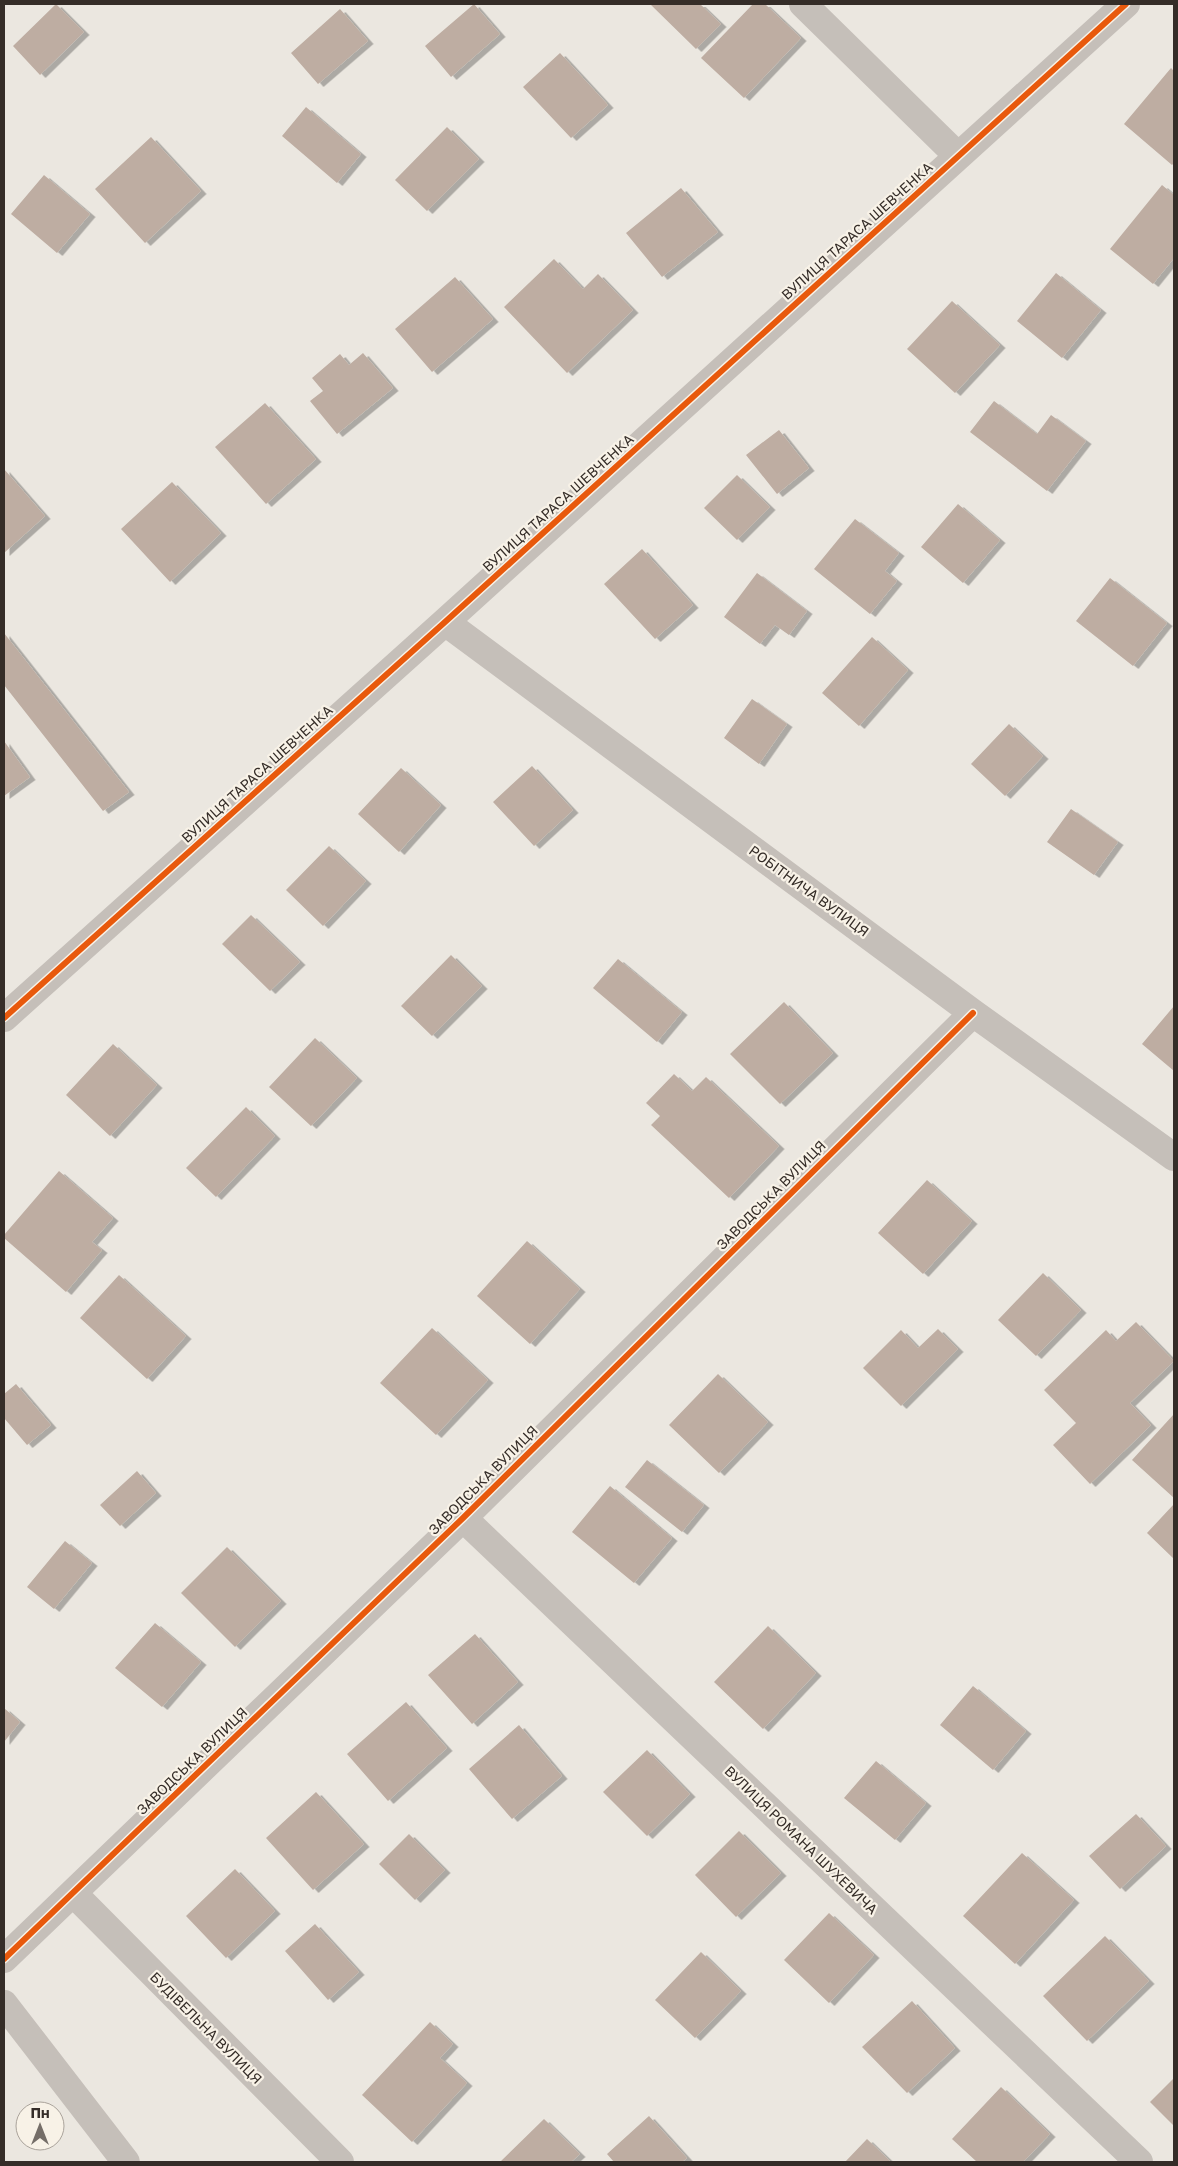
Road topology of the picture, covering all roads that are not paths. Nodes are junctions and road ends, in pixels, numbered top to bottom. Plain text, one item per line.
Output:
1 (802, 4) edge
2 (1126, 4) edge
3 (958, 156) junction
4 (445, 622) junction
5 (973, 1013) junction
6 (4, 1018) edge
7 (1174, 1157) edge
8 (462, 1518) junction
9 (73, 1893) junction
10 (4, 1959) edge
11 (4, 2004) edge
12 (126, 2162) edge
13 (340, 2162) edge
14 (1139, 2162) edge

1 - 3 street
2 - 3 street, ВУЛИЦЯ ТАРАСА ШЕВЧЕНКА
3 - 4 street, ВУЛИЦЯ ТАРАСА ШЕВЧЕНКА
4 - 5 street, РОБІТНИЧА ВУЛИЦЯ
4 - 6 street, ВУЛИЦЯ ТАРАСА ШЕВЧЕНКА
5 - 7 street, РОБІТНИЧА ВУЛИЦЯ
5 - 8 street, ЗАВОДСЬКА ВУЛИЦЯ
8 - 9 street, ЗАВОДСЬКА ВУЛИЦЯ
8 - 14 street, ВУЛИЦЯ РОМАНА ШУХЕВИЧА
9 - 10 street, ЗАВОДСЬКА ВУЛИЦЯ
9 - 13 street, БУДІВЕЛЬНА ВУЛИЦЯ
11 - 12 street

